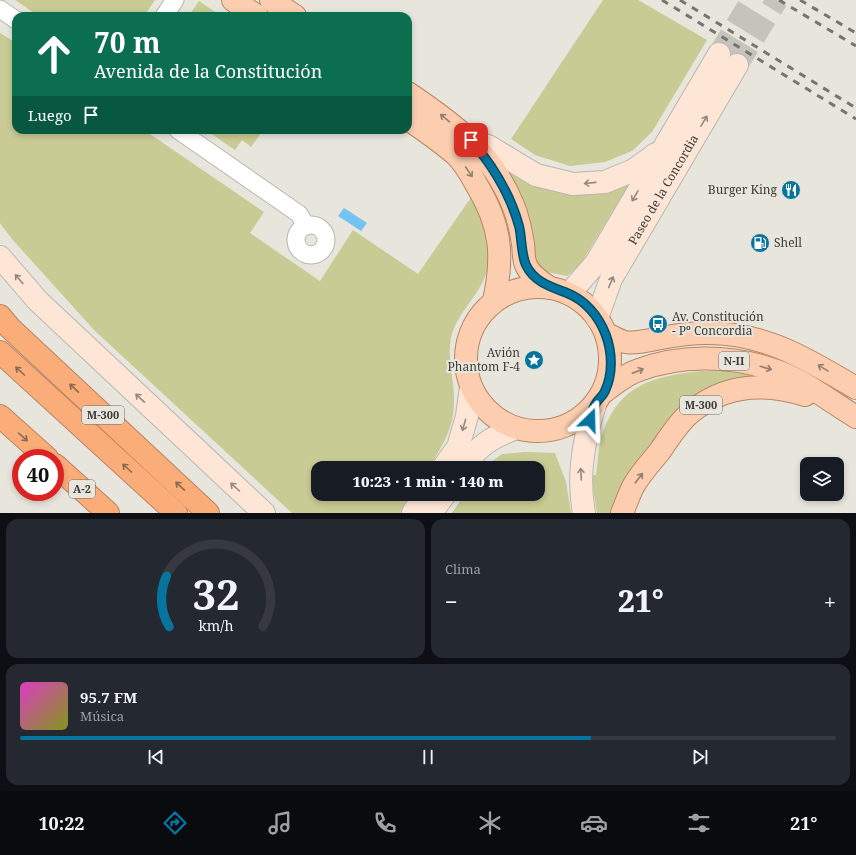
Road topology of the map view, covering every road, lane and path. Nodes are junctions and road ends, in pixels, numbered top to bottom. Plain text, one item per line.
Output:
1 (175, 0) edge
2 (233, 0) edge
3 (271, 0) edge
4 (0, 9) edge
5 (167, 12) edge
6 (251, 12) edge
7 (289, 12) edge
8 (12, 17) edge
9 (719, 54) tunnel mouth
10 (737, 65) tunnel mouth
11 (412, 96) edge
12 (412, 122) edge
13 (184, 134) edge
14 (471, 140) junction
15 (662, 150) junction
16 (306, 226) dead end
17 (0, 257) edge
18 (559, 291) junction
19 (494, 301) junction
20 (0, 316) edge
21 (601, 326) junction
22 (0, 352) edge
23 (471, 387) junction
24 (856, 388) edge
25 (600, 398) junction
26 (832, 403) junction
27 (0, 416) edge
28 (856, 418) edge
29 (514, 428) junction
30 (37, 449) edge
31 (448, 461) edge
32 (468, 461) edge
33 (64, 473) edge
34 (421, 501) edge
35 (439, 501) edge
36 (108, 513) edge
37 (176, 513) edge
38 (208, 513) edge
39 (264, 513) edge
40 (413, 513) edge
41 (431, 513) edge
42 (584, 513) edge
43 (622, 513) edge

1 - 5 street
2 - 6 main road
3 - 7 main road
4 - 8 street
9 - 15 street, Paseo de la Concordia
21 -> 10 street, Paseo de la Concordia
14 -> 11 main road
12 -> 19 main road
13 - 16 street
15 -> 14 street
14 - 18 main road
15 -> 18 street, Paseo de la Concordia
39 -> 17 street
18 - 19 main road, N-II
18 - 21 main road, N-II
19 - 23 main road, N-II
38 -> 20 highway, M-300
24 -> 21 main road, N-II
21 - 25 main road, N-II
37 -> 22 highway
23 - 29 main road, N-II
23 -> 31 street
25 -> 26 main road, N-II
25 - 29 main road, N-II
42 -> 25 street
26 - 28 main road, N-II
43 -> 26 main road, M-300
27 -> 30 highway
29 - 32 street
33 - 36 highway, A-2
34 - 40 street
35 - 41 street

